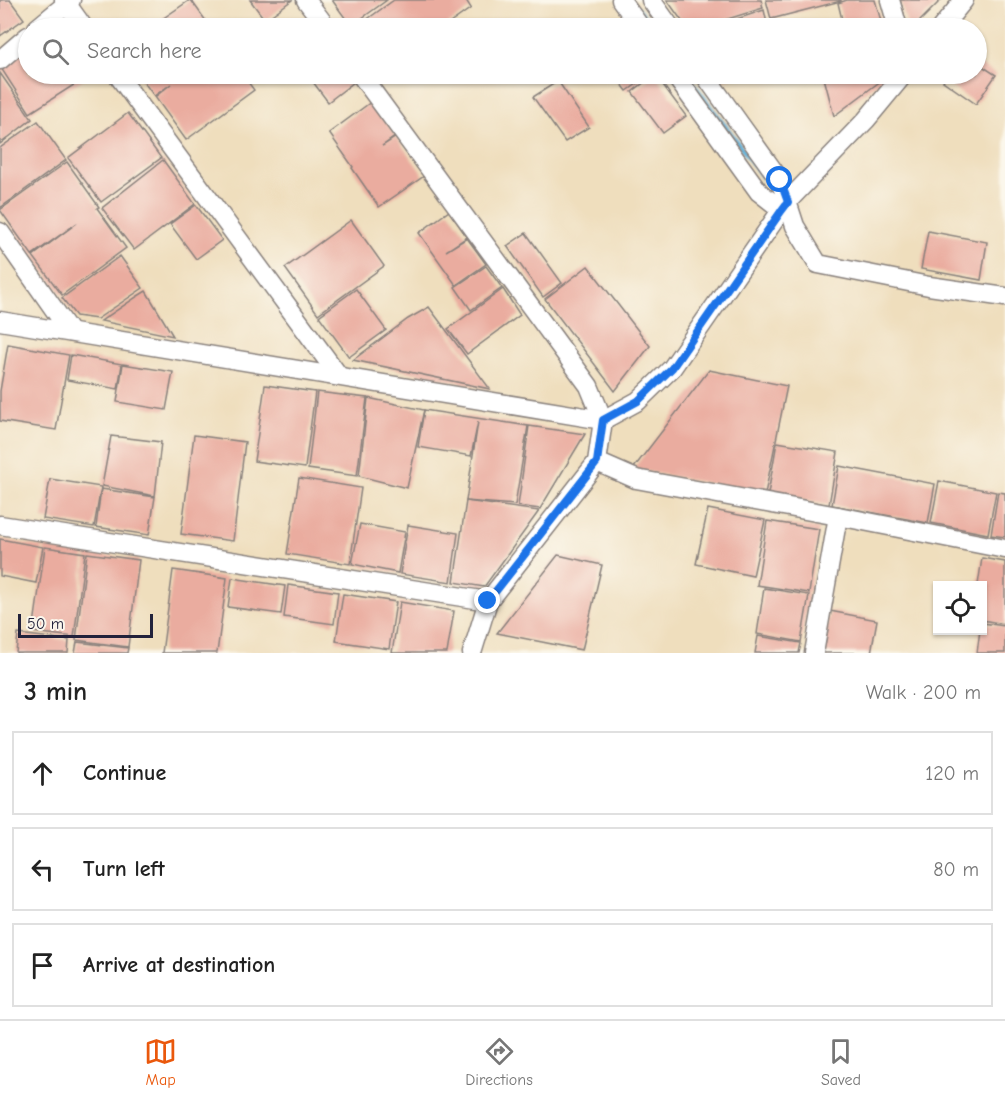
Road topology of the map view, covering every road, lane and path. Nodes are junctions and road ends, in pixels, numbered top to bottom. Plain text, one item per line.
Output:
1 (306, 0) edge
2 (621, 0) edge
3 (651, 0) edge
4 (890, 0) edge
5 (964, 0) edge
6 (67, 1) edge
7 (48, 18) edge
8 (78, 18) edge
9 (320, 18) edge
10 (634, 18) edge
11 (664, 18) edge
12 (895, 18) edge
13 (949, 18) edge
14 (18, 45) edge
15 (0, 60) edge
16 (124, 84) edge
17 (367, 84) edge
18 (681, 84) edge
19 (711, 84) edge
20 (896, 84) edge
21 (785, 206) junction
22 (0, 232) edge
23 (1005, 297) edge
24 (0, 321) edge
25 (70, 332) junction
26 (339, 376) junction
27 (603, 420) junction
28 (597, 462) junction
29 (838, 516) junction
30 (0, 525) edge
31 (1005, 549) edge
32 (488, 601) junction
33 (472, 653) edge
34 (813, 653) edge

1 - 9 street
2 - 10 street
3 - 11 street
4 - 12 street
5 - 13 street
6 - 7 street
6 - 8 street
14 - 15 street
16 - 26 street
17 - 27 street
18 - 21 street
19 - 21 street
20 - 21 street
21 - 23 street
21 - 27 street
22 - 25 street
24 - 25 street
25 - 26 street
26 - 27 street
27 - 28 street
28 - 29 street
28 - 32 street
29 - 31 street
29 - 34 street
30 - 32 street
32 - 33 street

